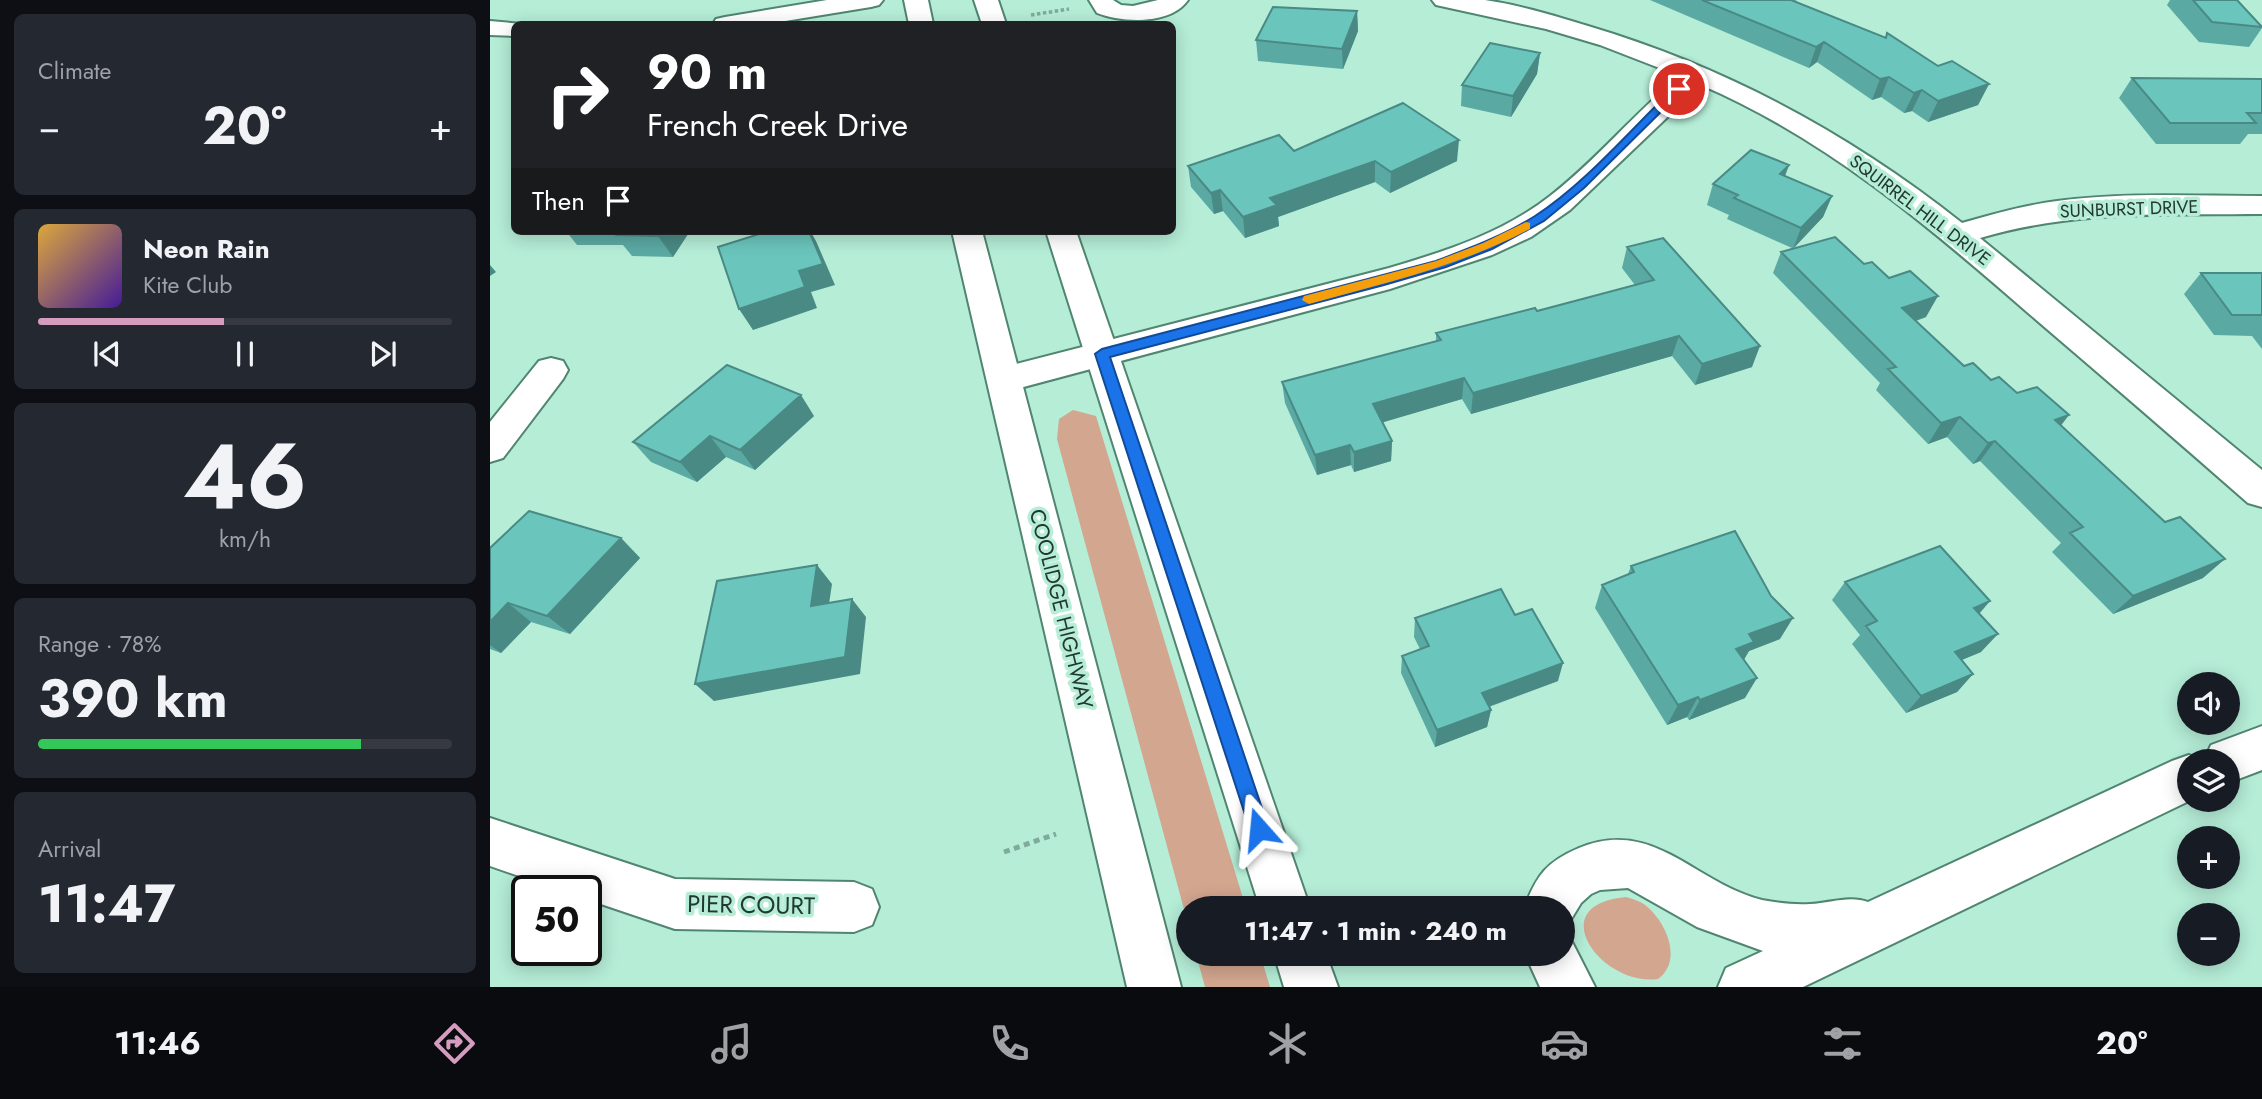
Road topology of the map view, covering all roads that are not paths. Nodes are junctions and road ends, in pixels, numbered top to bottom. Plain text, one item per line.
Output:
1 (871, 0) edge
2 (916, 0) edge
3 (986, 0) edge
4 (1101, 0) edge
5 (1176, 0) edge
6 (1444, 0) edge
7 (743, 21) edge
8 (920, 21) edge
9 (993, 21) edge
10 (490, 28) edge
11 (511, 29) edge
12 (1697, 75) junction
13 (2262, 205) edge
14 (968, 235) edge
15 (1062, 235) edge
16 (1957, 235) junction
17 (1102, 354) junction
18 (551, 370) dead end
19 (1005, 379) junction
20 (490, 448) edge
21 (2262, 492) edge
22 (2262, 748) edge
23 (2240, 756) edge
24 (2177, 783) edge
25 (490, 842) edge
26 (1281, 896) edge
27 (1556, 896) edge
28 (854, 906) dead end
29 (1899, 913) junction
30 (1304, 966) edge
31 (1557, 966) edge
32 (1154, 987) edge
33 (1311, 987) edge
34 (1568, 987) edge
35 (1745, 987) edge

1 - 7 street
2 - 8 street
3 - 9 street
4 - 5 street
6 - 12 street, SQUIRREL HILL DRIVE
10 - 11 street
12 - 16 street, SQUIRREL HILL DRIVE
12 - 17 street
13 - 16 street, SUNBURST DRIVE
14 - 19 street, COOLIDGE HIGHWAY
15 - 17 street
16 - 21 street, SQUIRREL HILL DRIVE
17 - 19 street
17 - 26 street
18 - 20 street
19 - 32 street, COOLIDGE HIGHWAY
22 - 23 street
24 - 29 street
25 - 28 street, PIER COURT
27 - 29 street
29 - 35 street
30 - 33 street
31 - 34 street

